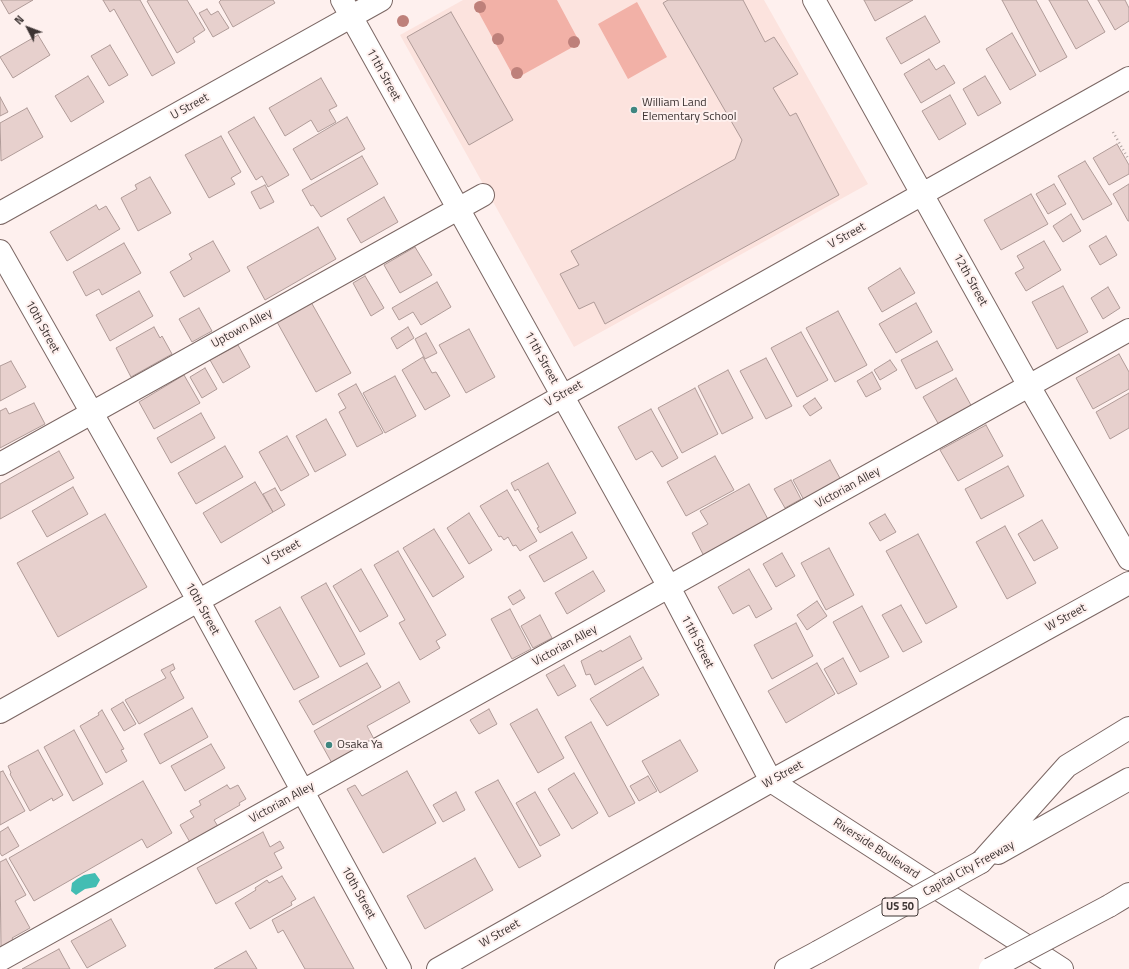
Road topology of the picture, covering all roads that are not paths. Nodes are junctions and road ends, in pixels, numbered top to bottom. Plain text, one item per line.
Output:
1 (381, 0) edge
2 (820, 2) edge
3 (346, 8) edge
4 (1129, 78) edge
5 (922, 194) junction
6 (483, 195) dead end
7 (458, 208) junction
8 (0, 213) edge
9 (0, 251) edge
10 (1129, 330) edge
11 (1029, 386) junction
12 (562, 395) junction
13 (91, 414) junction
14 (0, 464) edge
15 (1129, 559) edge
16 (1129, 583) edge
17 (670, 588) junction
18 (198, 600) junction
19 (0, 712) edge
20 (1129, 728) edge
21 (1129, 779) edge
22 (771, 781) junction
23 (301, 792) junction
24 (1006, 843) junction
25 (1129, 894) edge
26 (0, 960) edge
27 (400, 969) edge
28 (438, 969) edge
29 (786, 969) edge
30 (990, 969) edge
31 (1062, 969) edge

1 - 3 main road, U Street
2 - 5 main road, 12th Street
3 - 7 main road, 11th Street
3 - 8 main road, U Street
4 - 5 main road, V Street
5 - 11 main road, 12th Street
5 - 12 main road, V Street
6 - 7 main road, Uptown Alley
7 - 12 main road, 11th Street
7 - 13 main road, Uptown Alley
9 - 13 main road, 10th Street
10 - 11 main road, Victorian Alley
11 - 15 main road, 12th Street
11 - 17 main road, Victorian Alley
12 - 17 main road, 11th Street
12 - 18 main road, V Street
13 - 14 main road, Uptown Alley
13 - 18 main road, 10th Street
16 - 22 main road, W Street
17 - 22 main road, 11th Street
17 - 23 main road, Victorian Alley
18 - 19 main road, V Street
18 - 23 main road, 10th Street
20 - 24 main road
21 - 24 main road, Capital City Freeway
22 - 28 main road, W Street
22 - 31 main road, Riverside Boulevard
23 - 26 main road, Victorian Alley
23 - 27 main road, 10th Street
24 - 29 main road, Capital City Freeway / US 50, bridge
25 - 30 main road, bridge

